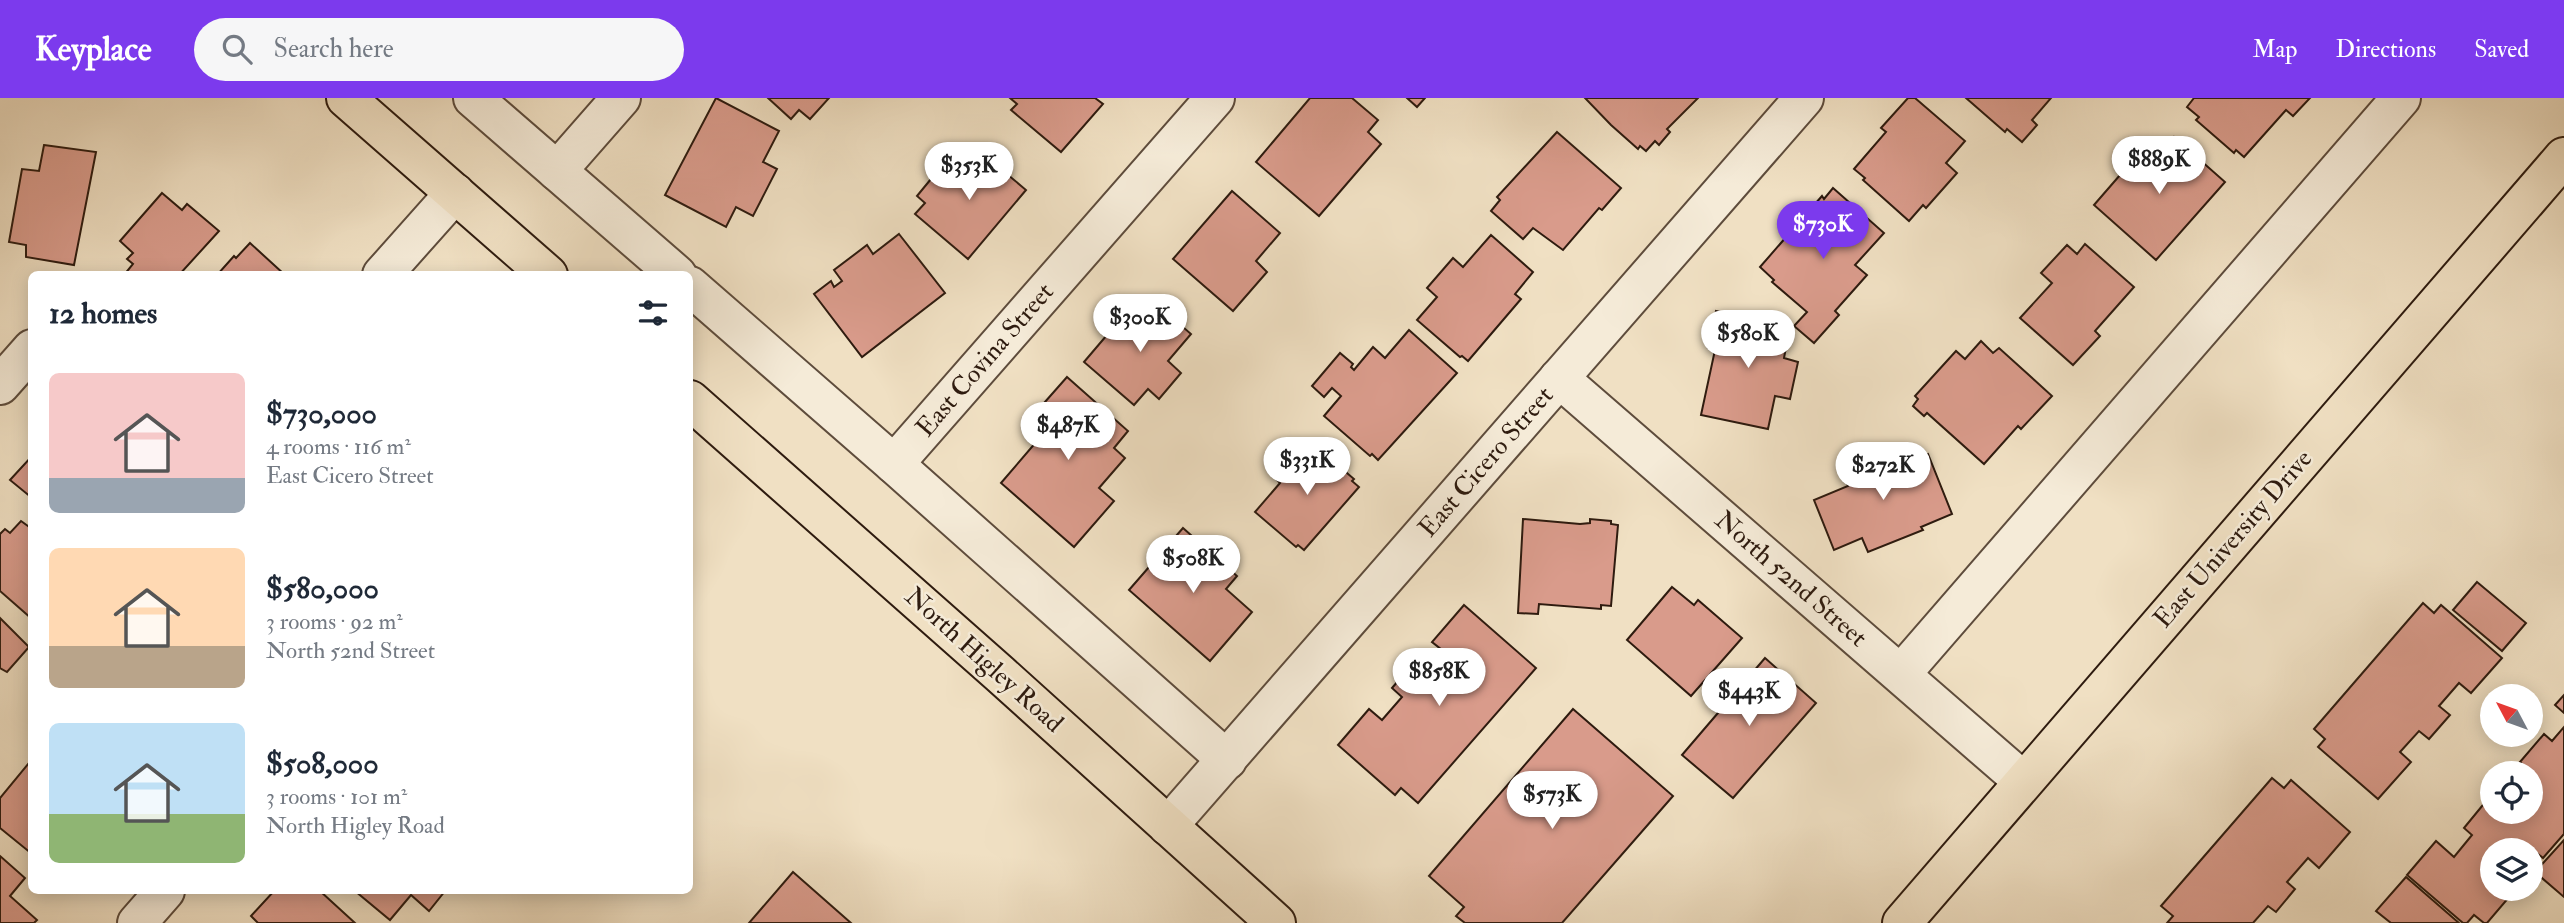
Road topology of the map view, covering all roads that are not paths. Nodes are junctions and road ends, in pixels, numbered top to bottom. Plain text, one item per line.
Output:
1 (346, 98) edge
2 (473, 98) edge
3 (621, 98) edge
4 (1215, 98) edge
5 (1804, 98) edge
6 (2401, 98) edge
7 (2564, 157) edge
8 (557, 171) junction
9 (455, 193) junction
10 (386, 271) edge
11 (543, 271) edge
12 (672, 271) edge
13 (693, 289) edge
14 (28, 354) edge
15 (1559, 378) junction
16 (0, 385) edge
17 (693, 403) edge
18 (894, 464) junction
19 (1901, 674) junction
20 (1227, 760) junction
21 (2023, 781) junction
22 (1168, 826) junction
23 (162, 894) edge
24 (137, 923) edge
25 (1276, 923) edge
26 (1902, 923) edge

1 - 9 main road
2 - 8 street
3 - 8 street
4 - 18 street, East Covina Street
5 - 15 street, East Cicero Street
6 - 19 street
7 - 21 main road, East University Drive
8 - 12 street
9 - 10 street
9 - 11 main road
13 - 18 street
14 - 16 street
15 - 19 street, North 52nd Street
15 - 20 street, East Cicero Street
17 - 22 main road, North Higley Road
18 - 20 street
19 - 21 street, North 52nd Street
20 - 22 street, East Cicero Street
21 - 26 main road, East University Drive
22 - 25 main road, North Higley Road
23 - 24 street

